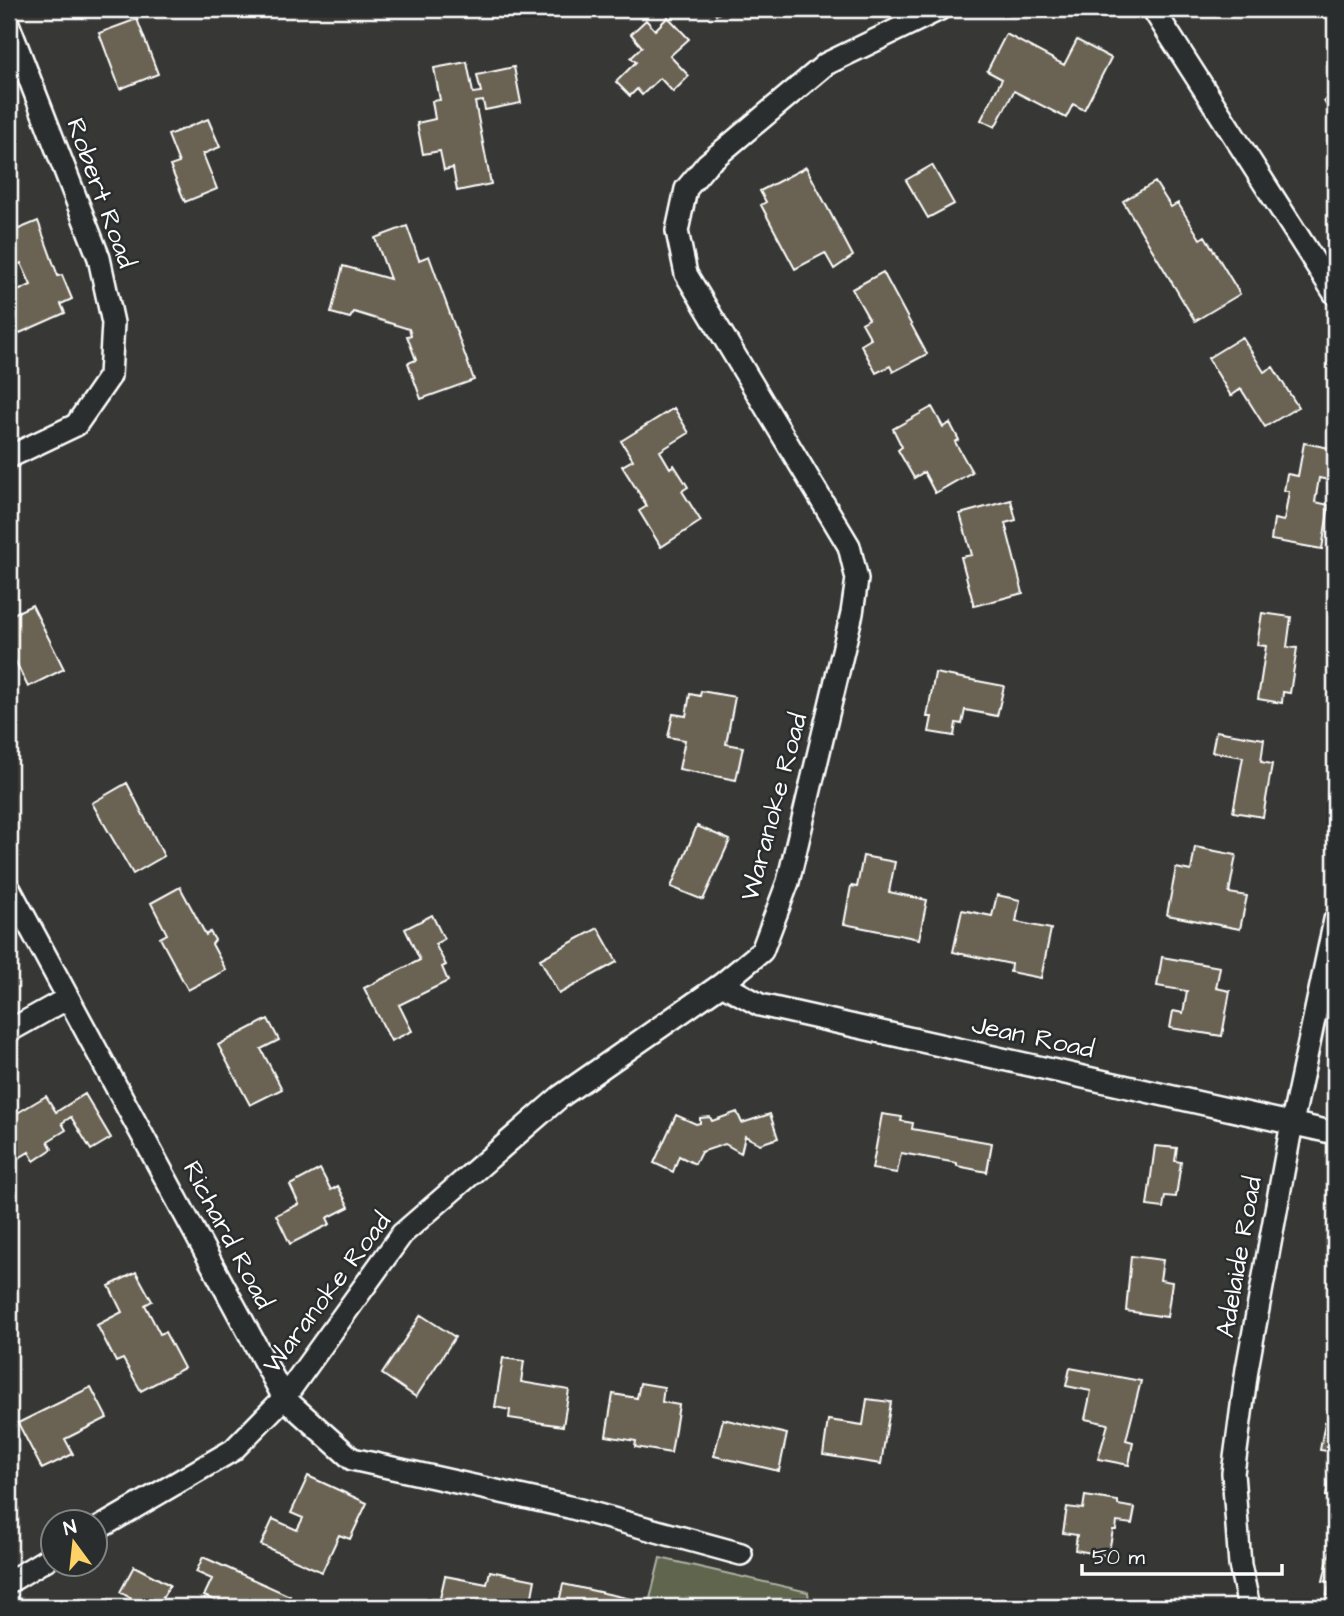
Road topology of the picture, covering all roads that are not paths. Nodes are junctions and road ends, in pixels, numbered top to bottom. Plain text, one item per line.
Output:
1 (940, 9) edge
2 (1153, 9) edge
3 (9, 26) edge
4 (1335, 294) edge
5 (9, 457) edge
6 (9, 888) edge
7 (1335, 920) edge
8 (722, 984) junction
9 (68, 998) junction
10 (9, 1031) edge
11 (1292, 1123) junction
12 (1335, 1133) edge
13 (284, 1398) junction
14 (108, 1523) edge
15 (741, 1554) dead end
16 (38, 1564) edge
17 (9, 1582) edge
18 (1249, 1607) edge

1 - 8 street, Waranoke Road
2 - 4 street
3 - 5 street, Robert Road
6 - 9 street, Richard Road
7 - 11 street, Adelaide Road
8 - 11 street, Jean Road
8 - 13 street, Waranoke Road
9 - 10 street
9 - 13 street, Richard Road
11 - 12 street, Jean Road
11 - 18 street, Adelaide Road
13 - 14 street, Waranoke Road
13 - 15 street, Richard Road
16 - 17 street

